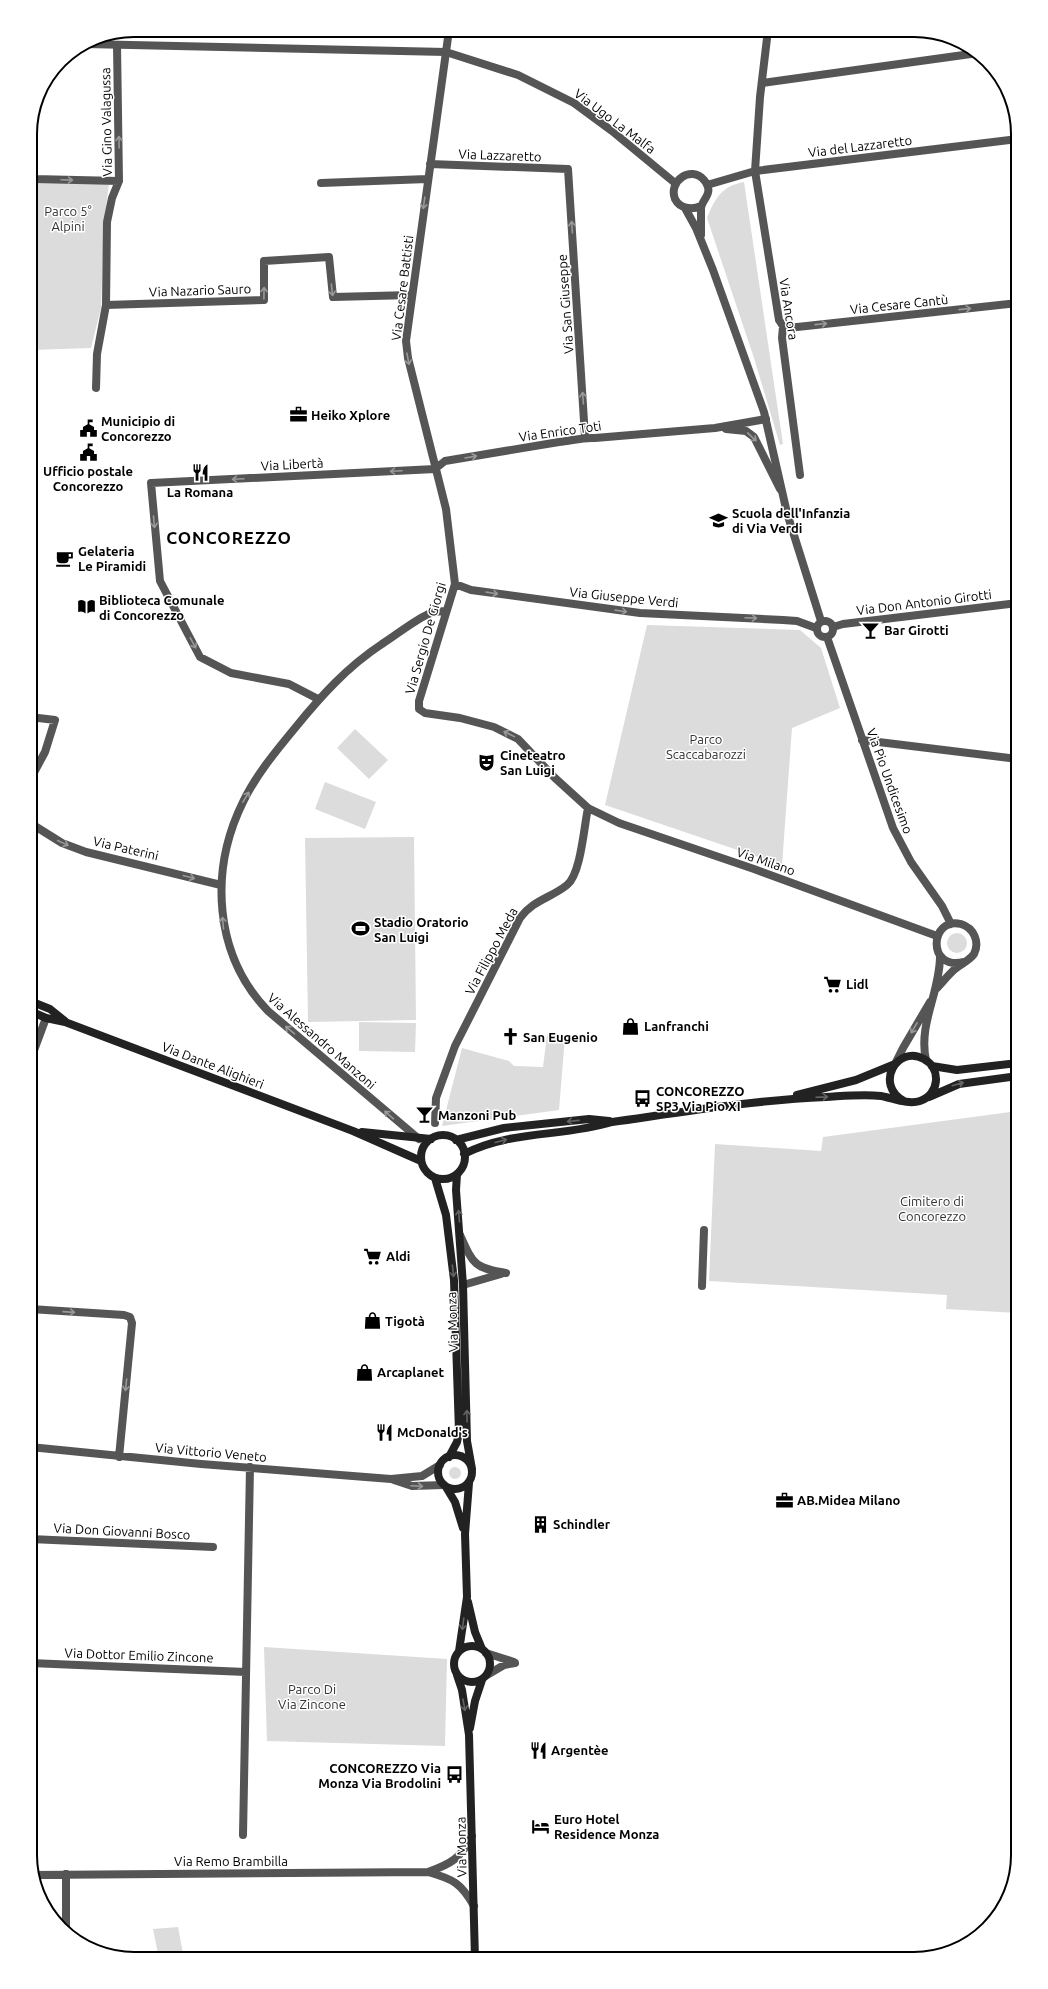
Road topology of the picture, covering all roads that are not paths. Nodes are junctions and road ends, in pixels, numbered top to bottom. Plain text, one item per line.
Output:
1 (448, 37) edge
2 (767, 37) edge
3 (96, 44) edge
4 (117, 45) junction
5 (446, 52) junction
6 (969, 54) edge
7 (762, 83) junction
8 (1011, 140) edge
9 (430, 164) junction
10 (568, 169) joint
11 (755, 171) junction
12 (37, 179) edge
13 (427, 179) junction
14 (119, 181) junction
15 (321, 183) dead end
16 (675, 183) junction
17 (707, 185) junction
18 (701, 206) junction
19 (685, 208) junction
20 (701, 238) junction
21 (412, 295) junction
22 (1011, 304) edge
23 (106, 306) junction
24 (783, 326) junction
25 (96, 388) dead end
26 (766, 419) junction
27 (715, 428) junction
28 (585, 437) junction
29 (435, 468) junction
30 (800, 475) dead end
31 (783, 497) junction
32 (455, 584) junction
33 (1011, 604) edge
34 (446, 611) junction
35 (819, 625) junction
36 (833, 626) junction
37 (827, 637) junction
38 (318, 699) junction
39 (37, 718) edge
40 (862, 740) junction
41 (1011, 757) edge
42 (37, 767) edge
43 (588, 808) junction
44 (37, 827) edge
45 (221, 885) junction
46 (951, 924) junction
47 (938, 936) junction
48 (940, 956) junction
49 (964, 962) junction
50 (935, 992) junction
51 (37, 1003) edge
52 (37, 1014) edge
53 (46, 1018) junction
54 (65, 1022) junction
55 (37, 1042) edge
56 (926, 1060) junction
57 (895, 1064) junction
58 (1011, 1064) edge
59 (932, 1066) junction
60 (1011, 1077) edge
61 (783, 1099) junction
62 (923, 1100) junction
63 (904, 1101) junction
64 (612, 1122) junction
65 (435, 1123) dead end
66 (353, 1131) junction
67 (419, 1139) junction
68 (430, 1139) junction
69 (456, 1140) junction
70 (464, 1154) junction
71 (421, 1161) junction
72 (457, 1174) junction
73 (435, 1178) junction
74 (704, 1230) dead end
75 (460, 1235) junction
76 (463, 1285) junction
77 (702, 1286) dead end
78 (37, 1309) edge
79 (37, 1448) edge
80 (119, 1457) junction
81 (449, 1457) junction
82 (440, 1465) junction
83 (250, 1467) junction
84 (472, 1469) junction
85 (391, 1479) junction
86 (469, 1483) junction
87 (445, 1486) junction
88 (465, 1534) junction
89 (37, 1539) edge
90 (213, 1547) dead end
91 (467, 1597) junction
92 (458, 1651) junction
93 (484, 1651) junction
94 (37, 1663) edge
95 (246, 1672) junction
96 (457, 1675) junction
97 (484, 1677) junction
98 (469, 1735) junction
99 (243, 1835) dead end
100 (473, 1835) junction
101 (428, 1872) junction
102 (39, 1874) edge
103 (66, 1874) junction
104 (474, 1906) junction
105 (66, 1923) edge
106 (475, 1952) edge

1 - 5 street, Via Cesare Battisti
2 - 7 street, Via Ancora
3 - 4 street, Via Ugo La Malfa
4 - 5 street, Via Ugo La Malfa
14 -> 4 street, Via Gino Valagussa
5 - 9 street, Via Cesare Battisti
5 - 16 street, Via Ugo La Malfa
6 - 7 street
7 - 11 street, Via Ancora
8 - 11 street, Via del Lazzaretto
9 - 10 street, Via Lazzaretto
9 - 13 street, Via Cesare Battisti
28 -> 10 street, Via San Giuseppe
11 - 17 street, Via del Lazzaretto
11 - 24 street, Via Ancora
12 -> 14 street
13 - 15 street
13 -> 21 street, Via Cesare Battisti
14 - 23 street, Via Gino Valagussa
16 - 17 street
16 - 19 street
17 - 18 street
18 - 19 street
18 - 20 street
19 - 20 street
20 - 26 street
23 -> 21 street, Via Nazario Sauro
21 -> 29 street, Via Cesare Battisti
24 -> 22 street, Via Cesare Cantù
23 - 25 street, Via Gino Valagussa
24 - 30 street, Via Ancora
26 - 27 street, Via Enrico Toti
26 - 31 street
27 - 28 street, Via Enrico Toti
27 -> 31 street, Via Enrico Toti
29 -> 28 street, Via Enrico Toti
29 - 32 street, Via Sergio De Giorgi
29 -> 38 street, Via Libertà
31 - 35 street
32 - 34 street, Via Sergio De Giorgi
32 -> 35 street, Via Giuseppe Verdi
33 - 36 street, Via Don Antonio Girotti
34 - 38 street, Via Alessandro Manzoni
43 -> 34 street, Via Sergio De Giorgi
35 - 36 street
35 - 37 street
36 - 37 street
37 - 40 street, Via Pio Undicesimo
45 -> 38 street, Via Alessandro Manzoni
39 - 42 street
40 - 41 street
40 - 46 street, Via Pio Undicesimo
43 - 47 street, Via Milano
43 - 65 street, Via Filippo Meda
44 -> 45 street, Via Paterini
67 -> 45 street, Via Alessandro Manzoni
46 - 47 street
46 - 49 street
47 - 48 street
48 - 49 street
48 - 50 street
49 - 50 street
50 - 56 street
50 -> 57 street
51 - 54 main road, Via Dante Alighieri
52 - 53 main road, Via Dante Alighieri
53 - 54 main road, Via Dante Alighieri
53 - 55 street
54 - 66 main road, Via Dante Alighieri
56 - 57 main road
56 - 59 main road
57 - 61 main road
57 - 63 main road
58 - 59 main road
59 - 62 main road
62 -> 60 main road
61 -> 63 main road
61 - 64 main road
62 - 63 main road
64 -> 69 main road
70 -> 64 main road
66 - 67 main road, Via Dante Alighieri
66 - 71 main road, Via Dante Alighieri
67 - 68 main road, Via Dante Alighieri
68 - 69 main road
68 - 71 main road
69 - 70 main road
70 - 72 main road
71 - 73 main road
72 - 73 main road
75 -> 72 main road, Via Monza
73 -> 81 main road, Via Monza
74 - 77 street
75 - 76 main road, Via Monza
75 - 76 street
84 -> 76 main road, Via Monza
78 -> 80 street
79 - 80 street, Via Vittorio Veneto
80 - 83 street, Via Vittorio Veneto
81 - 82 main road
81 - 84 main road
82 - 85 street, Via Vittorio Veneto
82 - 87 main road
83 - 85 street, Via Vittorio Veneto
83 - 95 street
84 - 86 main road
85 -> 87 street, Via Vittorio Veneto
86 - 87 main road
86 - 88 main road
87 - 88 main road
88 - 91 main road
89 - 90 street, Via Don Giovanni Bosco
91 -> 92 main road
91 - 93 main road
92 - 93 main road
92 - 96 main road
93 - 97 main road
93 - 97 street
94 - 95 street, Via Dottor Emilio Zincone
95 - 99 street
96 - 97 main road
96 -> 98 main road, Via Monza
97 - 98 main road, Via Monza
98 - 100 main road, Via Monza
100 - 101 street, Via Remo Brambilla
100 - 104 main road, Via Monza
101 - 103 street, Via Remo Brambilla
101 - 104 street, Via Remo Brambilla
102 - 103 street, Via Remo Brambilla
103 - 105 street
104 - 106 main road, Via Monza

